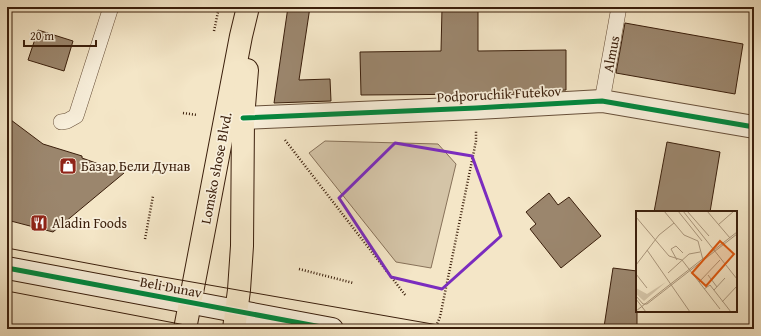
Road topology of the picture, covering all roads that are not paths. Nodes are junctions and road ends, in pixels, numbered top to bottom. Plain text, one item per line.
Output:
1 (111, 7) edge
2 (250, 7) edge
3 (619, 7) edge
4 (602, 101) junction
5 (244, 118) junction
6 (60, 122) dead end
7 (754, 127) edge
8 (7, 268) edge
9 (190, 302) junction
10 (235, 320) edge
11 (185, 329) edge
12 (332, 329) edge

1 - 6 lane
2 - 5 main road, Lomsko shose Blvd.
2 - 9 main road, Lomsko shose Blvd.
3 - 4 lane, Almus
4 - 5 street, Podporuchik Futekov
4 - 7 street, Podporuchik Futekov
5 - 10 main road, Lomsko shose Blvd.
8 - 9 street, Beli Dunav
9 - 10 street, Beli Dunav
9 - 11 main road, Lomsko shose Blvd.
10 - 12 street, Beli Dunav

